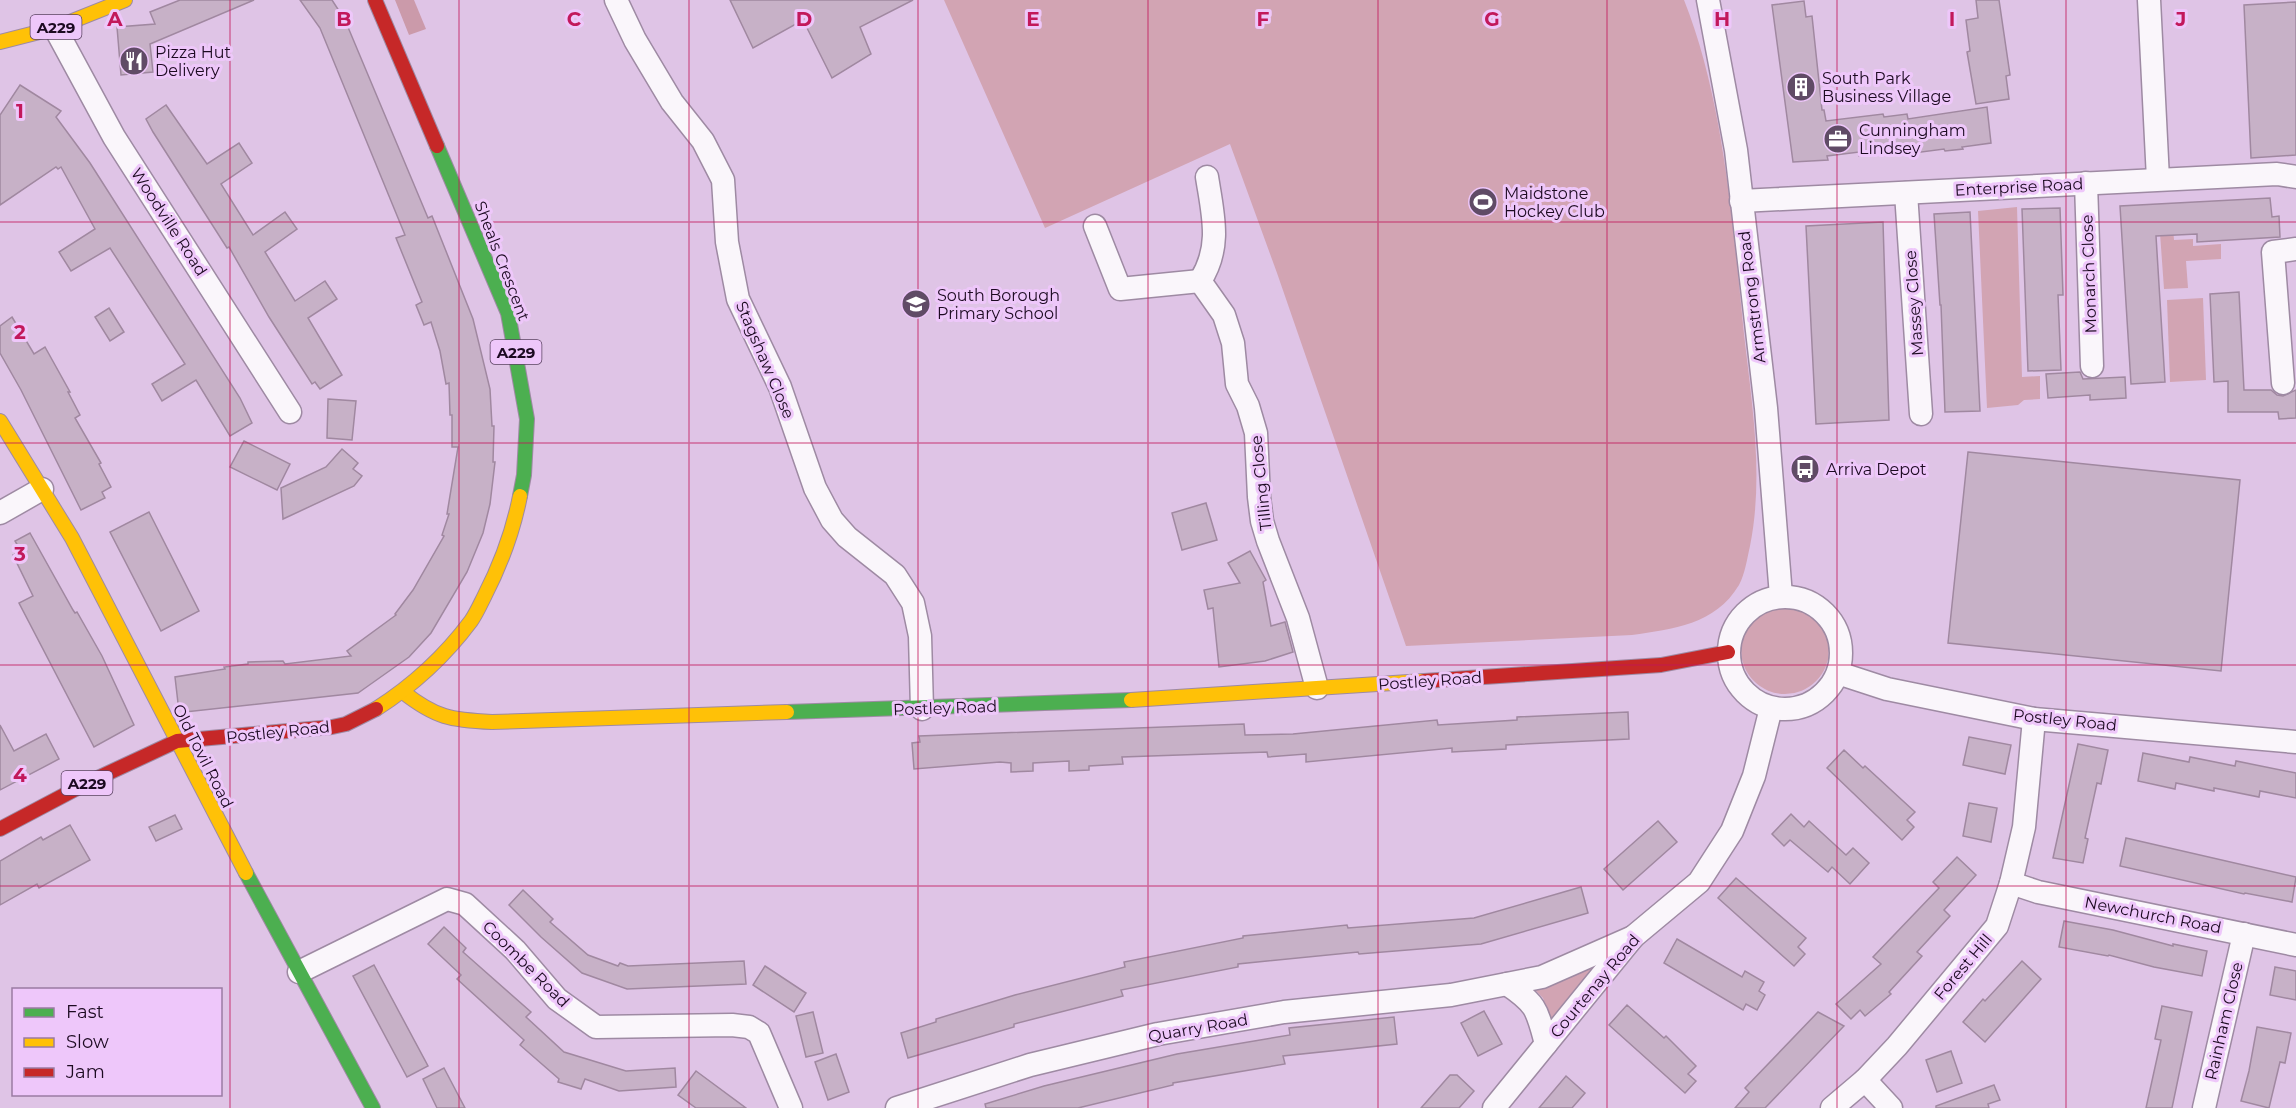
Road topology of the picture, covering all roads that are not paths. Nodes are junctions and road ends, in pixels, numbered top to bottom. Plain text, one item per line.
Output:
1 (125, 0) edge
2 (375, 0) edge
3 (616, 0) edge
4 (1708, 0) edge
5 (2149, 0) edge
6 (110, 3) edge
7 (55, 28) junction
8 (0, 42) edge
9 (1207, 177) dead end
10 (2296, 177) edge
11 (2158, 179) junction
12 (2086, 183) junction
13 (1906, 193) junction
14 (1741, 201) junction
15 (1095, 226) dead end
16 (2296, 249) edge
17 (1200, 281) junction
18 (2092, 366) dead end
19 (2283, 383) dead end
20 (290, 412) dead end
21 (1921, 414) dead end
22 (0, 421) edge
23 (42, 489) junction
24 (0, 513) edge
25 (1781, 596) junction
26 (1728, 652) junction
27 (1838, 673) junction
28 (1317, 688) junction
29 (403, 692) junction
30 (1772, 708) junction
31 (922, 709) junction
32 (2034, 719) junction
33 (177, 741) junction
34 (2296, 742) edge
35 (0, 829) edge
36 (2011, 883) junction
37 (2244, 934) junction
38 (1633, 937) junction
39 (2296, 945) edge
40 (299, 972) junction
41 (1508, 984) junction
42 (1546, 1044) junction
43 (1864, 1080) junction
44 (904, 1107) edge
45 (373, 1108) edge
46 (791, 1108) edge
47 (1494, 1108) edge
48 (1832, 1108) edge
49 (1891, 1108) edge
50 (2204, 1108) edge

1 - 6 main road, A229
2 - 29 main road, Sheals Crescent / A229
3 - 31 street, Stagshaw Close
4 - 14 street, Armstrong Road
5 - 11 street
6 - 7 main road, A229
7 - 8 main road, A229
7 - 20 street, Woodville Road
9 - 17 street
10 - 11 street, Enterprise Road
11 - 12 street, Enterprise Road
12 - 13 street, Enterprise Road
12 - 18 street, Monarch Close
13 - 14 street, Enterprise Road
13 - 21 street, Massey Close
14 - 25 street, Armstrong Road
15 - 17 street
16 - 19 street
17 - 28 street, Tilling Close
22 - 23 main road, Old Tovil Road
23 - 24 street
23 - 33 main road, Old Tovil Road
25 - 26 street
25 - 27 street
26 - 28 main road, Postley Road
26 - 30 street
27 - 30 street
27 - 32 street, Postley Road
28 - 31 main road, Postley Road
29 - 31 main road, Postley Road
29 - 33 main road, Postley Road / A229
30 - 38 street, Courtenay Road
32 - 34 street, Postley Road
32 - 36 street, Forest Hill
33 - 35 main road, A229
33 - 40 main road, Old Tovil Road
36 - 37 street, Newchurch Road
36 - 43 street, Forest Hill
37 - 39 street, Newchurch Road
37 - 50 street, Rainham Close
38 - 41 street, Quarry Road
38 - 42 street, Courtenay Road
40 - 45 main road, Old Tovil Road
40 - 46 street, Coombe Road
41 - 42 street
41 - 44 street, Quarry Road
42 - 47 street, Courtenay Road
43 - 48 street, Forest Hill
43 - 49 street

